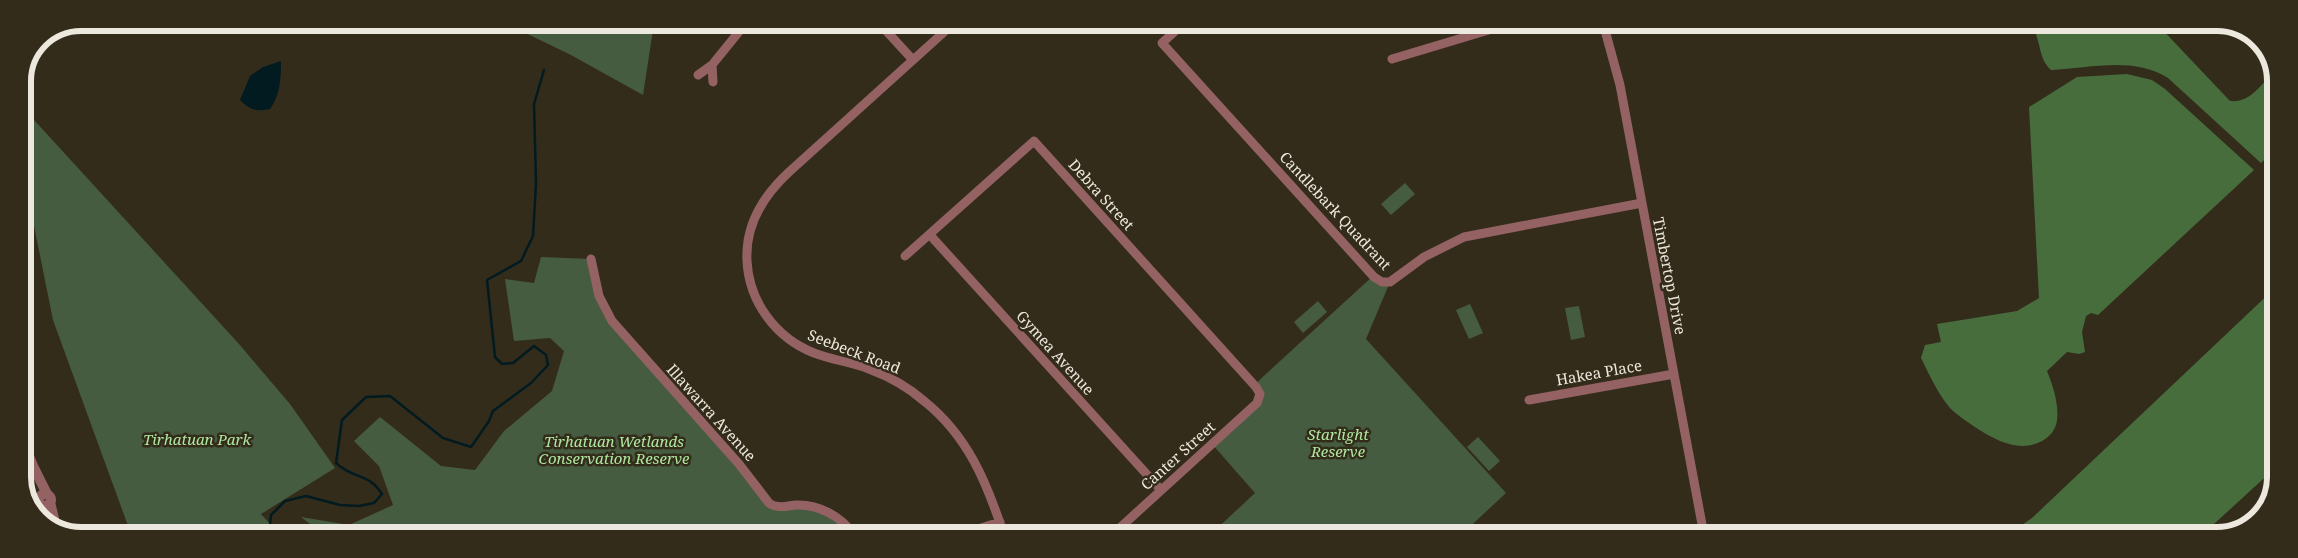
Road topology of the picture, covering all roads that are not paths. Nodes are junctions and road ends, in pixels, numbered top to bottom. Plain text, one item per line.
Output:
1 (740, 31) edge
2 (886, 31) edge
3 (945, 31) edge
4 (1173, 31) edge
5 (1485, 31) edge
6 (1605, 31) edge
7 (1392, 59) dead end
8 (912, 60) junction
9 (712, 65) junction
10 (698, 75) dead end
11 (713, 82) dead end
12 (1642, 203) junction
13 (930, 236) junction
14 (905, 256) dead end
15 (591, 259) dead end
16 (1674, 374) junction
17 (1260, 397) joint
18 (1529, 400) dead end
19 (31, 461) edge
20 (1161, 490) junction
21 (40, 501) edge
22 (49, 514) edge
23 (1000, 522) junction
24 (846, 527) edge
25 (984, 527) edge
26 (1002, 527) edge
27 (1121, 527) edge
28 (1703, 527) edge

1 - 9 street
2 - 8 street
3 - 8 street, Seebeck Road
4 - 12 street, Candlebark Quadrant
5 - 7 street
6 - 12 street, Timbertop Drive
8 - 23 street, Seebeck Road
9 - 10 street
9 - 11 street
12 - 16 street, Timbertop Drive
13 - 14 street, Debra Street
13 - 17 street, Debra Street
13 - 20 street, Gymea Avenue
15 - 24 street, Illawarra Avenue
16 - 18 street, Hakea Place
16 - 28 street, Timbertop Drive
17 - 20 street, Canter Street
19 - 21 street
20 - 27 street, Canter Street
21 - 22 street
23 - 25 street
23 - 26 street, Seebeck Road

